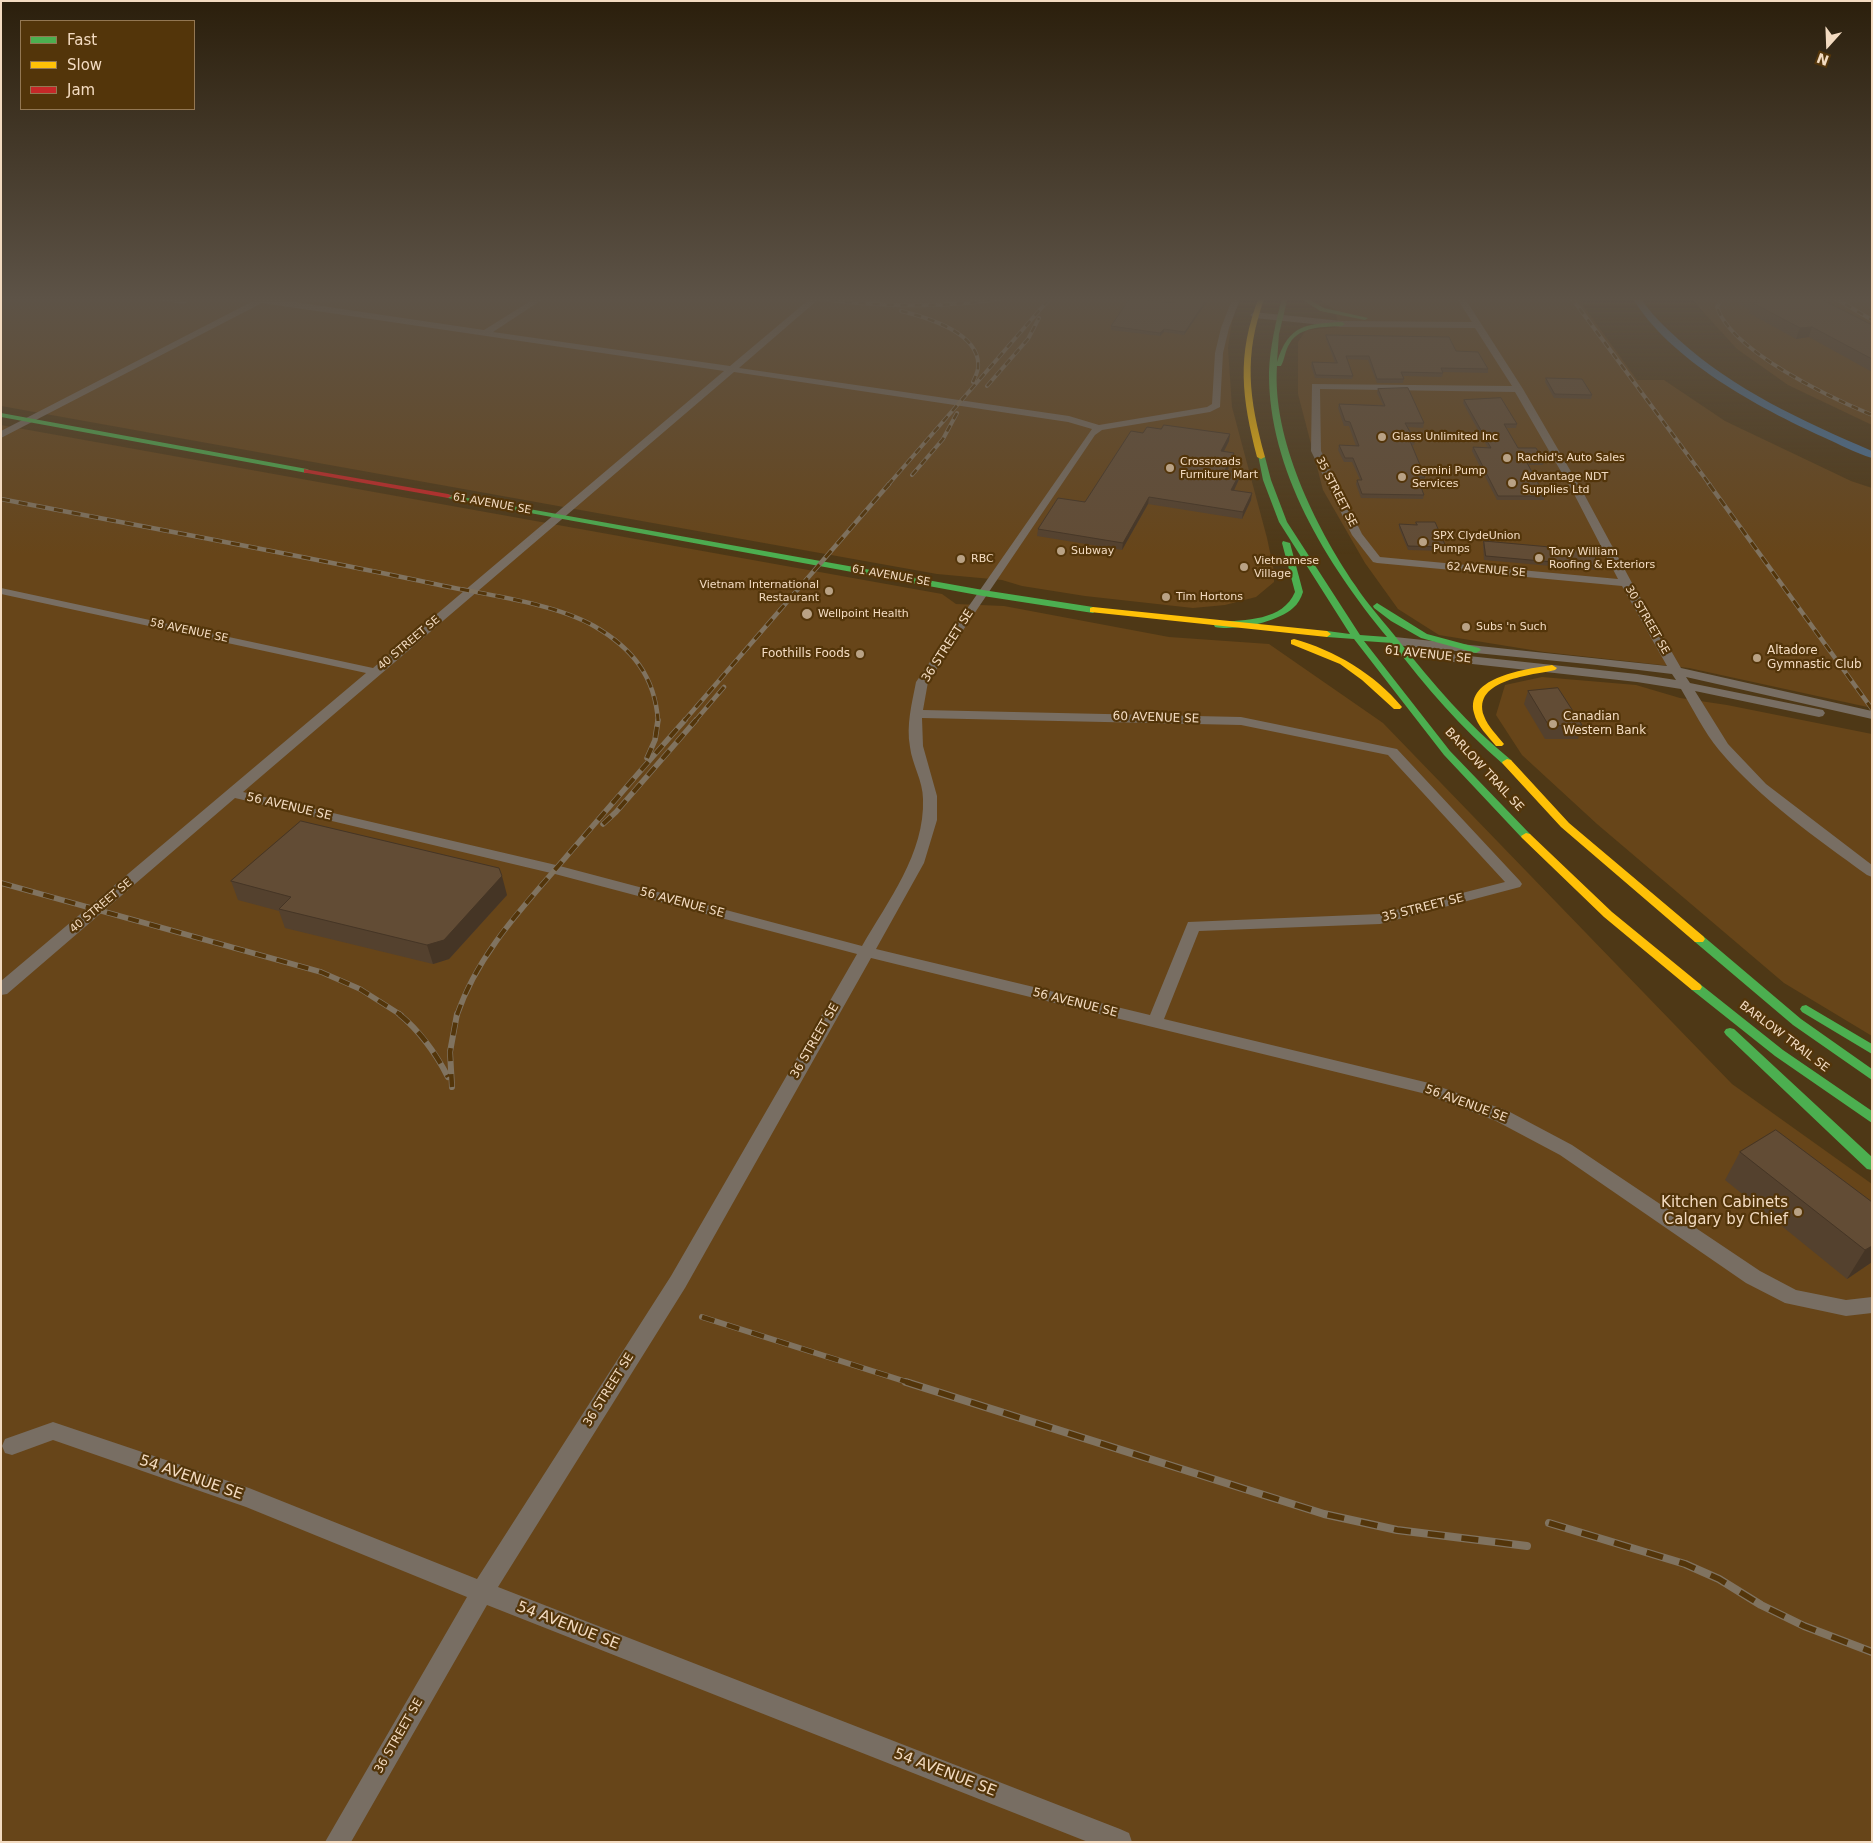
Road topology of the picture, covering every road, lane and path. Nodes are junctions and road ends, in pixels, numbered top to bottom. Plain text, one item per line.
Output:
1 (101, 383) edge
2 (714, 383) edge
3 (825, 383) edge
4 (1218, 383) edge
5 (1247, 383) edge
6 (1274, 383) edge
7 (1514, 383) edge
8 (1518, 390) junction
9 (1, 415) edge
10 (30, 420) junction
11 (1099, 428) junction
12 (1, 435) edge
13 (560, 516) junction
14 (1283, 522) junction
15 (1295, 542) junction
16 (1377, 560) joint
17 (1626, 583) junction
18 (1352, 587) junction
19 (1, 590) edge
20 (983, 593) junction
21 (1218, 624) junction
22 (1356, 636) junction
23 (1395, 641) junction
24 (1294, 642) junction
25 (1383, 648) junction
26 (1366, 649) junction
27 (1476, 650) junction
28 (1403, 653) junction
29 (1552, 668) junction
30 (1676, 671) junction
31 (376, 672) junction
32 (1414, 684) dead end
33 (1686, 686) junction
34 (916, 714) junction
35 (1872, 715) edge
36 (1872, 724) edge
37 (1480, 741) junction
38 (1392, 752) joint
39 (1447, 753) junction
40 (1513, 767) junction
41 (234, 794) junction
42 (1872, 872) edge
43 (1636, 939) junction
44 (867, 952) junction
45 (1718, 956) junction
46 (1, 990) edge
47 (1783, 995) dead end
48 (1800, 1005) dead end
49 (1154, 1022) junction
50 (1872, 1050) edge
51 (1872, 1076) edge
52 (1872, 1118) edge
53 (1872, 1165) edge
54 (1872, 1305) edge
55 (12, 1446) dead end
56 (482, 1592) junction
57 (337, 1842) edge
58 (1120, 1842) edge

1 - 10 street
2 - 13 street, 40 STREET SE
3 - 11 street
4 - 11 street
5 - 14 main road, BARLOW TRAIL SE
6 - 18 main road, BARLOW TRAIL SE
7 - 8 street, 30 STREET SE
8 - 16 street, 35 STREET SE
8 - 17 street, 30 STREET SE
9 - 10 main road, 61 AVENUE SE
10 - 12 street
10 - 13 main road, 61 AVENUE SE
11 - 20 street, 36 STREET SE
13 - 20 main road, 61 AVENUE SE
13 - 31 street, 40 STREET SE
14 - 15 main road, BARLOW TRAIL SE
14 - 21 main road
15 - 22 main road, BARLOW TRAIL SE
15 - 25 main road
16 - 17 street, 62 AVENUE SE
17 - 30 street, 30 STREET SE
18 - 23 main road, BARLOW TRAIL SE
18 - 27 main road
19 - 31 street, 58 AVENUE SE
20 - 21 main road, 61 AVENUE SE
20 - 24 main road, 61 AVENUE SE
20 - 34 street, 36 STREET SE
21 - 22 main road, 61 AVENUE SE
22 - 25 main road
22 - 26 main road, BARLOW TRAIL SE
23 - 25 main road, 61 AVENUE SE
23 - 27 street, 61 AVENUE SE
23 - 28 main road, BARLOW TRAIL SE
24 - 26 main road, 61 AVENUE SE
24 - 39 main road
25 - 26 main road, 61 AVENUE SE
25 - 28 main road
26 - 39 main road, BARLOW TRAIL SE
27 - 30 street, 61 AVENUE SE
28 - 29 street, 61 AVENUE SE
28 - 37 main road, BARLOW TRAIL SE
29 - 33 street, 61 AVENUE SE
29 - 40 main road
30 - 33 street, 30 STREET SE
30 - 35 street, 61 AVENUE SE
31 - 41 street, 40 STREET SE
32 - 37 main road
33 - 36 street, 61 AVENUE SE
33 - 42 street, 30 STREET SE
34 - 38 street, 60 AVENUE SE
34 - 44 street, 36 STREET SE
37 - 40 main road, BARLOW TRAIL SE
38 - 49 street, 35 STREET SE
39 - 43 main road, BARLOW TRAIL SE
40 - 45 main road, BARLOW TRAIL SE
41 - 44 street, 56 AVENUE SE
41 - 46 street, 40 STREET SE
43 - 52 main road, BARLOW TRAIL SE
43 - 53 main road
44 - 49 street, 56 AVENUE SE
44 - 56 street, 36 STREET SE
45 - 47 main road
45 - 51 main road, BARLOW TRAIL SE
48 - 50 main road
49 - 54 street, 56 AVENUE SE
55 - 56 street, 54 AVENUE SE
56 - 57 street, 36 STREET SE
56 - 58 street, 54 AVENUE SE

